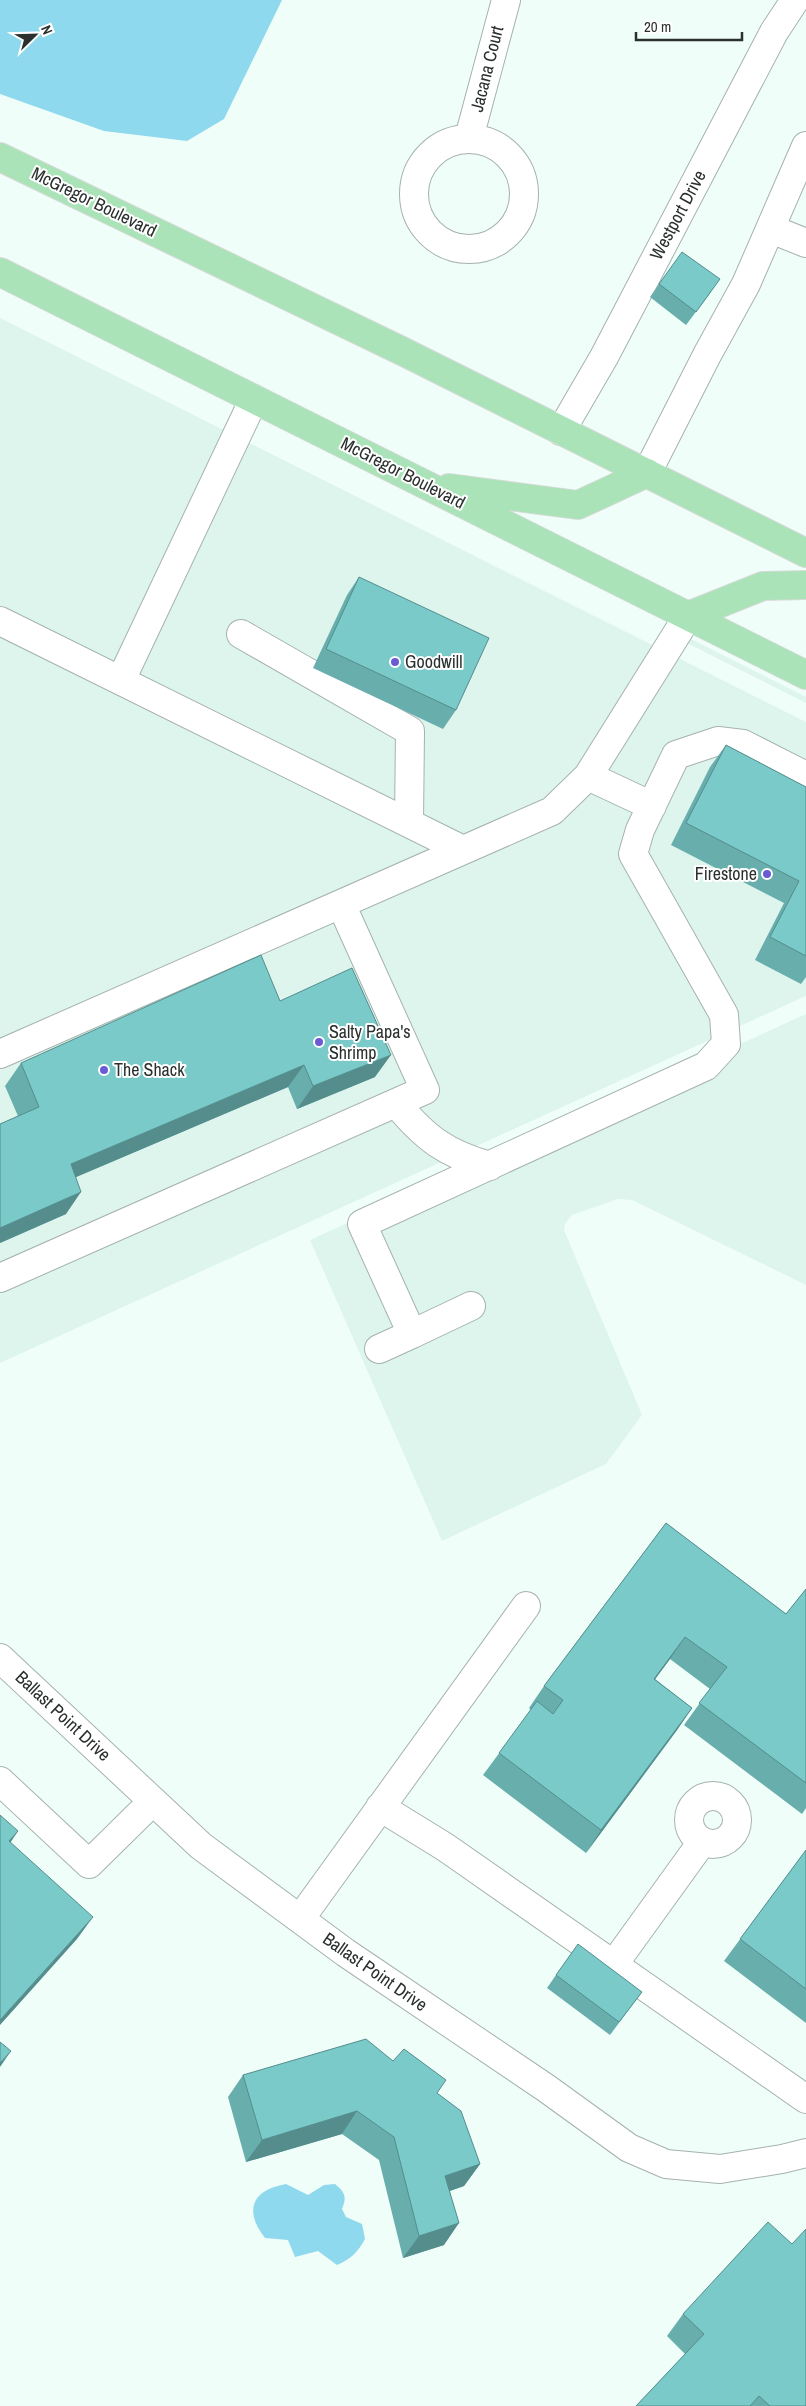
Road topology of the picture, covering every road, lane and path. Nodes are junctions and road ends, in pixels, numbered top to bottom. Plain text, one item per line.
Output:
1 (506, 0) edge
2 (795, 0) edge
3 (469, 138) junction
4 (806, 146) edge
5 (0, 157) edge
6 (770, 229) junction
7 (806, 243) edge
8 (0, 272) edge
9 (254, 399) junction
10 (561, 431) junction
11 (647, 473) junction
12 (428, 486) junction
13 (806, 553) edge
14 (806, 585) edge
15 (688, 616) junction
16 (0, 621) edge
17 (241, 634) dead end
18 (806, 674) edge
19 (121, 680) junction
20 (588, 776) junction
21 (806, 776) edge
22 (652, 806) junction
23 (409, 823) junction
24 (463, 850) junction
25 (342, 904) junction
26 (0, 1054) edge
27 (396, 1103) junction
28 (490, 1166) junction
29 (0, 1278) edge
30 (471, 1306) dead end
31 (412, 1334) junction
32 (380, 1349) dead end
33 (526, 1606) dead end
34 (0, 1658) edge
35 (0, 1781) edge
36 (153, 1801) junction
37 (380, 1807) junction
38 (702, 1842) dead end
39 (300, 1919) junction
40 (614, 1964) junction
41 (806, 2099) edge
42 (806, 2153) edge

1 - 3 street, Jacana Court
2 - 10 street, Westport Drive
3 - 3 street
4 - 6 street
5 - 10 main road, McGregor Boulevard
6 - 7 street
6 - 11 street
8 - 9 main road, McGregor Boulevard
9 - 12 main road, McGregor Boulevard
9 - 19 street
10 - 11 main road, McGregor Boulevard
11 - 12 main road
11 - 13 main road, McGregor Boulevard
12 - 15 main road, McGregor Boulevard
14 - 15 main road
15 - 18 main road, McGregor Boulevard
15 - 20 street
16 - 19 street
17 - 23 street
19 - 23 street
20 - 22 street
20 - 24 street
21 - 22 street
22 - 28 street
23 - 24 street
24 - 25 street
25 - 26 street
25 - 27 street
27 - 28 street
27 - 29 street
28 - 31 street
30 - 31 street
31 - 32 street
33 - 37 street
34 - 36 street, Ballast Point Drive
35 - 36 street
36 - 39 street, Ballast Point Drive
37 - 39 street
37 - 40 street
38 - 40 street
39 - 42 street, Ballast Point Drive
40 - 41 street

